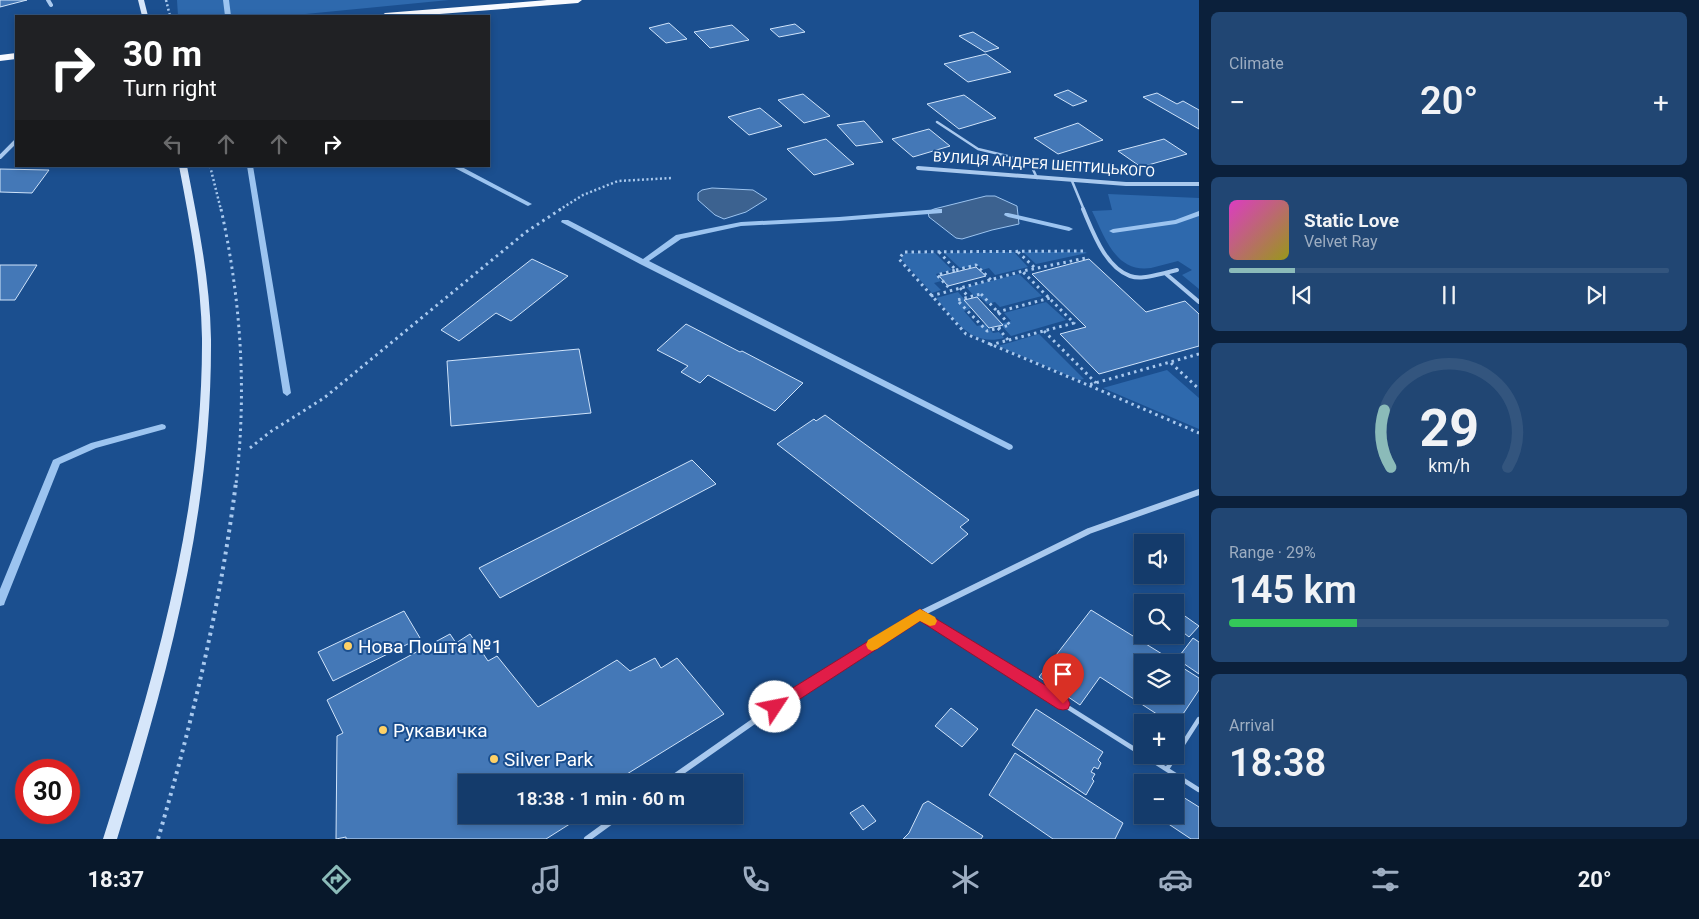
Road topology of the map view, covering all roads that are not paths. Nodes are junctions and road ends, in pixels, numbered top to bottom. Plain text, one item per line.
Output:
1 (48, 0) edge
2 (141, 0) edge
3 (578, 0) edge
4 (51, 5) dead end
5 (145, 15) edge
6 (397, 15) edge
7 (15, 56) edge
8 (0, 58) edge
9 (937, 122) dead end
10 (15, 142) edge
11 (0, 157) edge
12 (183, 167) edge
13 (918, 168) dead end
14 (1037, 178) junction
15 (1072, 181) junction
16 (1199, 184) edge
17 (1177, 270) dead end
18 (1165, 273) junction
19 (1199, 302) edge
20 (1199, 492) edge
21 (920, 614) junction
22 (1199, 719) edge
23 (1134, 748) edge
24 (1159, 764) edge
25 (1166, 769) junction
26 (678, 774) edge
27 (1199, 790) edge
28 (608, 824) edge
29 (110, 839) edge
30 (587, 839) edge

1 - 4 street
2 - 5 main road
3 - 6 highway
7 - 8 highway
9 - 14 lane
10 - 11 street
12 - 29 main road
13 - 14 street, ВУЛИЦЯ АНДРЕЯ ШЕПТИЦЬКОГО
14 - 15 street, ВУЛИЦЯ АНДРЕЯ ШЕПТИЦЬКОГО
15 - 16 street, ВУЛИЦЯ АНДРЕЯ ШЕПТИЦЬКОГО
15 - 18 lane
17 - 18 lane
18 - 19 lane
20 - 21 street
21 - 23 lane
21 - 26 street
22 - 25 lane
24 - 25 lane
25 - 27 lane
28 - 30 street

